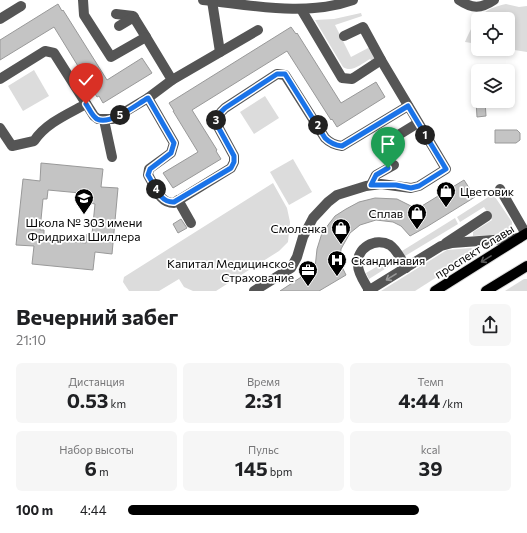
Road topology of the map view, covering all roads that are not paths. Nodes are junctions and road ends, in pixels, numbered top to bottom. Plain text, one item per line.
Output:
1 (83, 0) edge
2 (207, 0) edge
3 (353, 0) edge
4 (459, 0) edge
5 (494, 0) edge
6 (21, 6) dead end
7 (301, 9) junction
8 (116, 14) dead end
9 (134, 17) junction
10 (0, 19) edge
11 (119, 26) dead end
12 (258, 30) dead end
13 (344, 36) dead end
14 (146, 37) junction
15 (220, 52) junction
16 (381, 60) junction
17 (0, 79) edge
18 (172, 80) junction
19 (148, 98) junction
20 (86, 104) junction
21 (408, 106) junction
22 (104, 120) junction
23 (418, 123) junction
24 (0, 128) edge
25 (400, 134) dead end
26 (112, 157) dead end
27 (394, 165) dead end
28 (371, 185) junction
29 (500, 189) dead end
30 (178, 200) junction
31 (487, 216) dead end
32 (191, 223) dead end
33 (524, 235) edge
34 (441, 246) junction
35 (527, 266) edge
36 (406, 268) junction
37 (257, 290) edge
38 (369, 291) edge
39 (435, 291) edge
40 (486, 291) edge

1 - 14 street
2 - 7 street
2 - 15 street
3 - 7 street
4 - 5 street
6 - 10 street
7 - 16 street
8 - 9 street
9 - 11 street
9 - 14 street
12 - 15 street
13 - 16 street
14 - 18 street
15 - 18 street
16 - 21 street
17 - 20 street
18 - 19 street
19 - 22 street
19 - 30 street
20 - 22 street
20 - 24 street
21 - 23 street
21 - 30 street
22 - 26 street
23 - 25 street
23 - 28 street
27 - 28 street
28 - 37 street
29 - 33 street
30 - 32 street
31 - 34 street
33 - 34 street
33 -> 39 main road, проспект Славы
34 - 36 street
35 - 40 main road
36 -> 38 street
36 - 38 street

